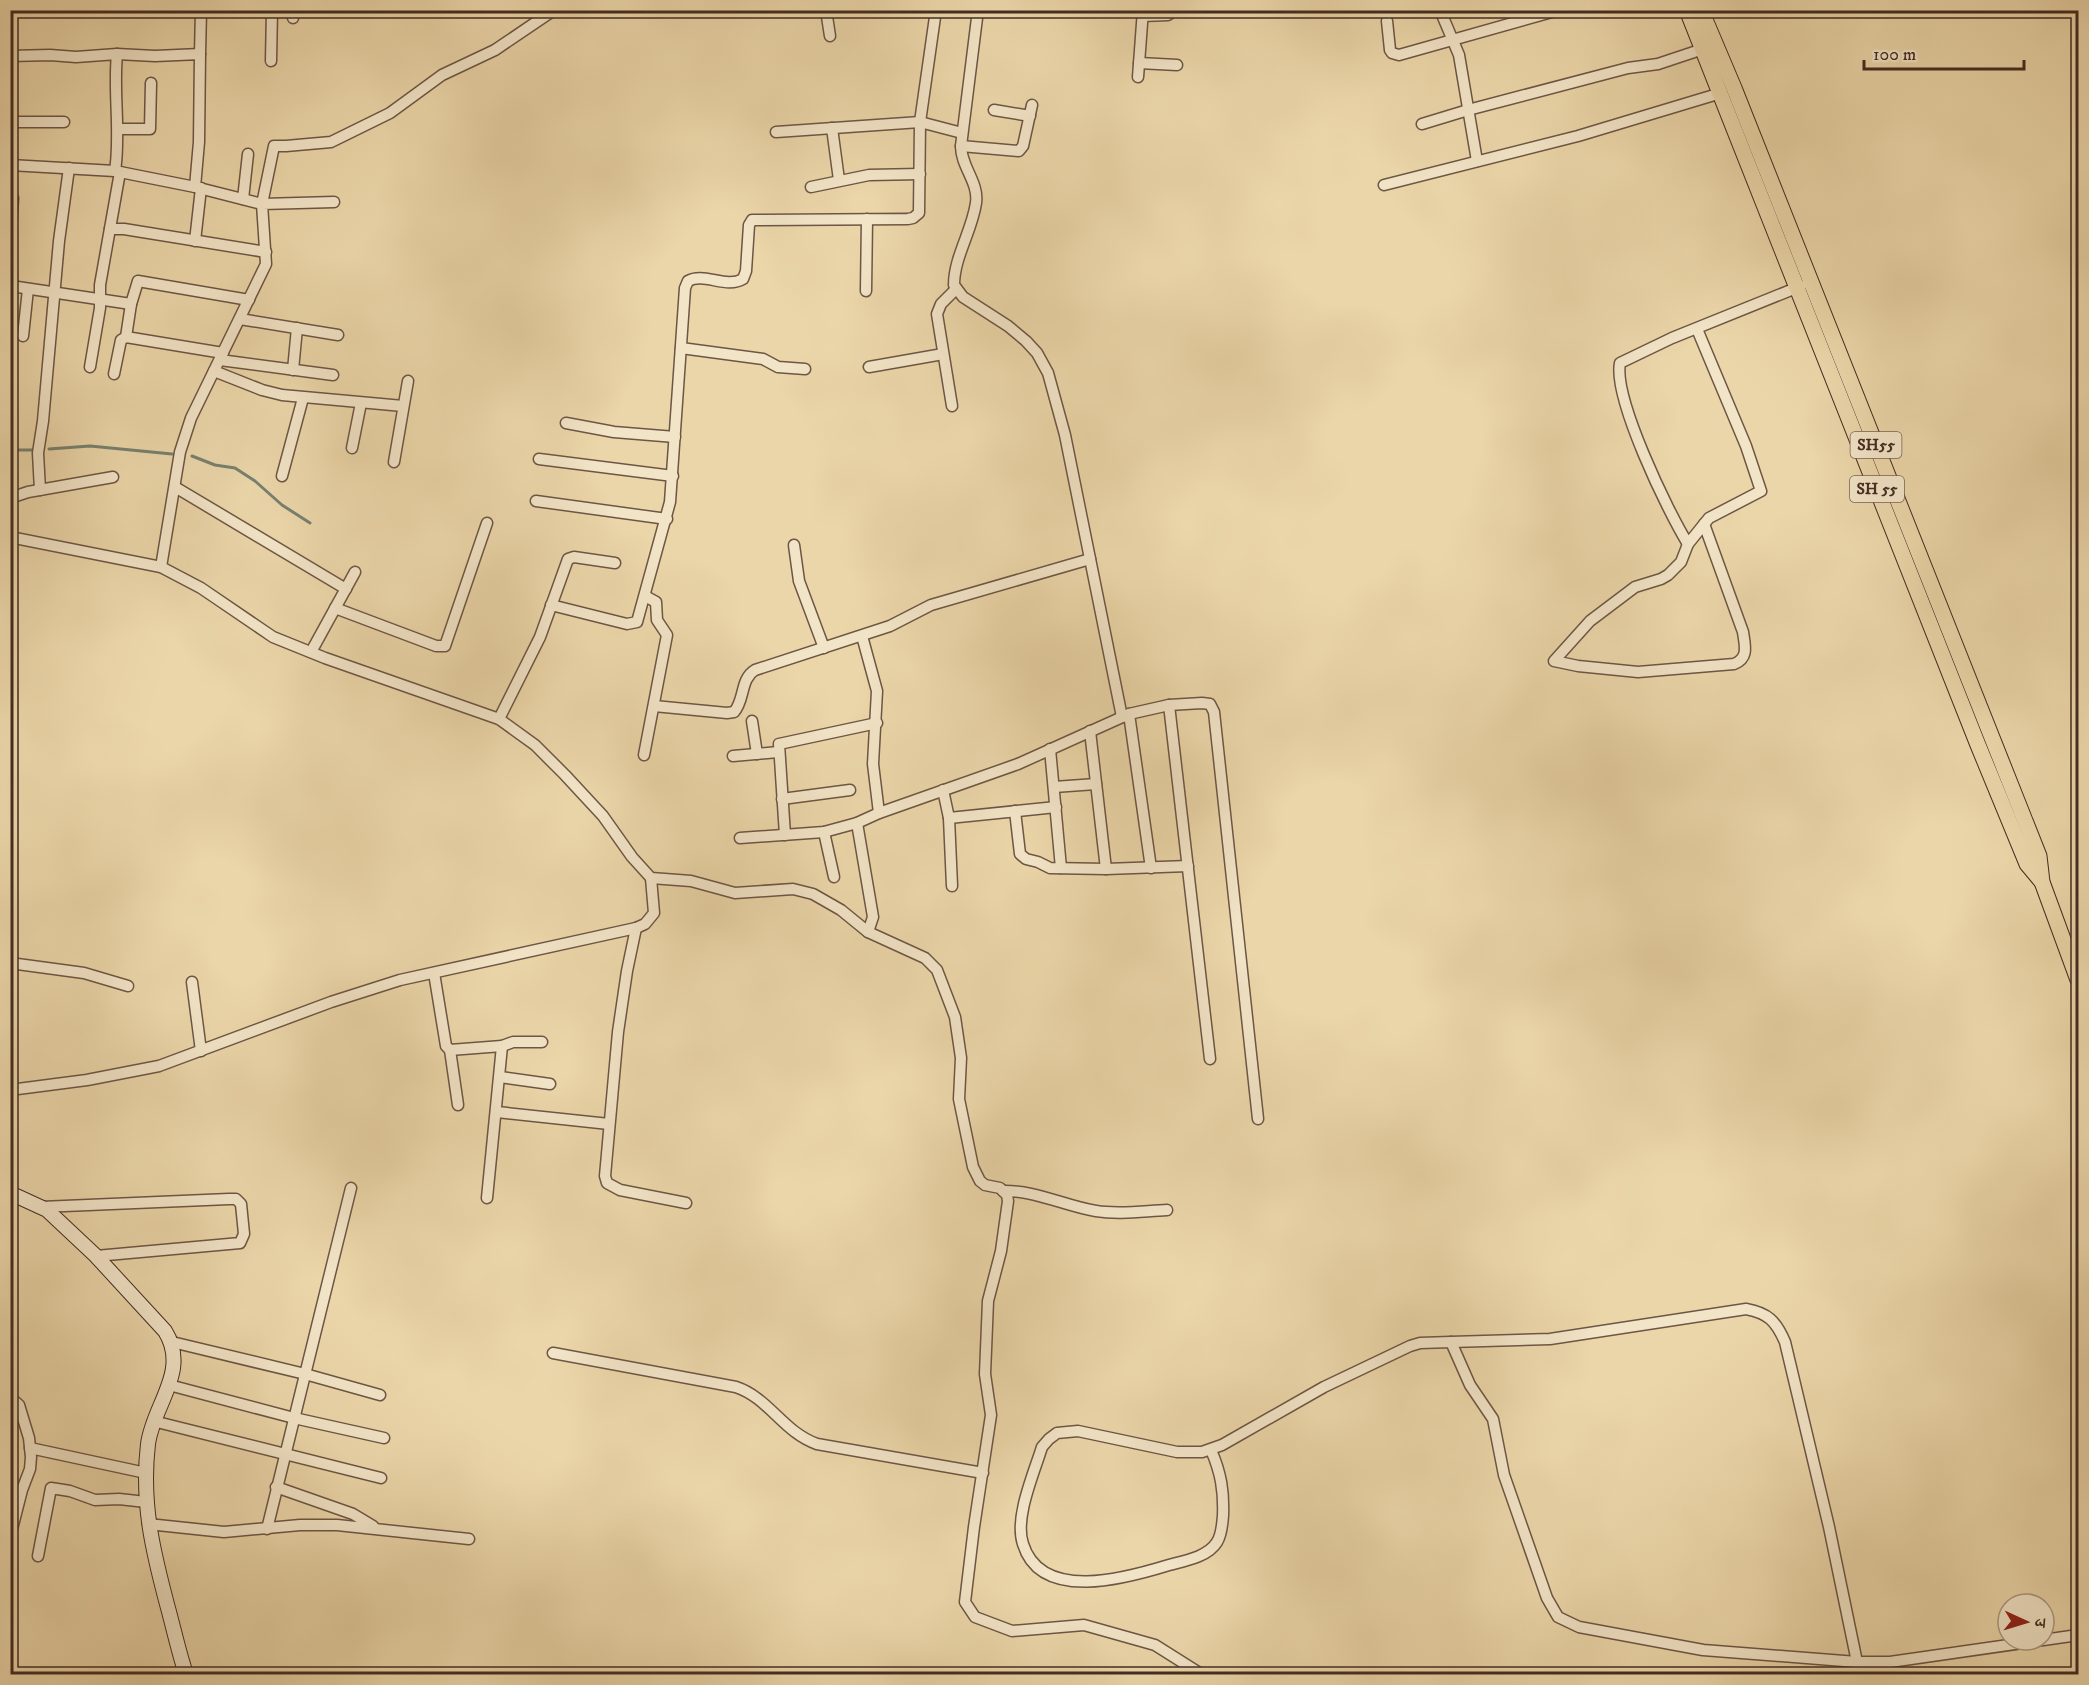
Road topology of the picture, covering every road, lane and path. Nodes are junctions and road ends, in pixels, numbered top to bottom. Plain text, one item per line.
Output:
1 (201, 10) edge
2 (272, 10) edge
3 (554, 10) edge
4 (826, 10) edge
5 (936, 10) edge
6 (978, 10) edge
7 (1174, 10) edge
8 (1440, 10) edge
9 (1559, 10) edge
10 (1687, 10) edge
11 (1701, 10) edge
12 (1143, 13) edge
13 (1387, 21) dead end
14 (830, 36) dead end
15 (1453, 40) junction
16 (1703, 49) junction
17 (117, 54) junction
18 (200, 54) junction
19 (10, 56) edge
20 (271, 61) dead end
21 (1139, 63) junction
22 (1177, 65) dead end
23 (1138, 77) dead end
24 (151, 83) dead end
25 (1721, 93) junction
26 (994, 110) dead end
27 (1468, 110) junction
28 (10, 122) edge
29 (64, 122) dead end
30 (920, 122) junction
31 (1422, 124) dead end
32 (832, 128) junction
33 (118, 129) junction
34 (776, 132) dead end
35 (962, 133) junction
36 (960, 146) junction
37 (248, 154) dead end
38 (1477, 161) junction
39 (10, 165) edge
40 (69, 168) junction
41 (118, 171) junction
42 (920, 174) junction
43 (839, 180) junction
44 (1384, 185) dead end
45 (810, 187) dead end
46 (198, 188) junction
47 (13, 198) dead end
48 (243, 199) junction
49 (334, 202) dead end
50 (262, 204) junction
51 (867, 219) junction
52 (110, 229) junction
53 (195, 241) junction
54 (10, 245) edge
55 (266, 252) junction
56 (10, 281) edge
57 (1803, 285) junction
58 (28, 289) junction
59 (956, 289) junction
60 (866, 291) dead end
61 (54, 293) junction
62 (100, 300) junction
63 (249, 300) junction
64 (131, 304) junction
65 (240, 319) junction
66 (297, 328) junction
67 (1697, 329) junction
68 (338, 335) dead end
69 (22, 336) dead end
70 (126, 337) junction
71 (681, 348) junction
72 (943, 354) junction
73 (221, 357) junction
74 (90, 367) dead end
75 (868, 367) dead end
76 (806, 369) dead end
77 (292, 370) junction
78 (214, 371) junction
79 (114, 374) dead end
80 (333, 375) dead end
81 (408, 381) dead end
82 (303, 398) junction
83 (361, 403) junction
84 (403, 406) junction
85 (952, 406) dead end
86 (566, 423) dead end
87 (675, 437) junction
88 (352, 448) dead end
89 (539, 459) dead end
90 (394, 462) dead end
91 (282, 476) dead end
92 (673, 476) junction
93 (113, 477) dead end
94 (175, 487) junction
95 (39, 490) junction
96 (10, 498) edge
97 (536, 501) dead end
98 (667, 519) junction
99 (487, 523) dead end
100 (1704, 525) junction
101 (10, 537) edge
102 (794, 544) dead end
103 (1688, 544) junction
104 (1090, 559) junction
105 (615, 563) dead end
106 (161, 567) junction
107 (355, 572) dead end
108 (346, 589) junction
109 (645, 596) junction
110 (551, 605) junction
111 (335, 608) junction
112 (862, 636) junction
113 (824, 648) junction
114 (311, 652) junction
115 (654, 705) junction
116 (1169, 705) junction
117 (1126, 715) junction
118 (499, 719) junction
119 (752, 721) dead end
120 (877, 723) junction
121 (1089, 731) junction
122 (1050, 749) junction
123 (778, 752) junction
124 (757, 754) junction
125 (644, 755) dead end
126 (733, 756) dead end
127 (1096, 784) junction
128 (1054, 787) junction
129 (850, 790) dead end
130 (943, 790) junction
131 (782, 799) junction
132 (1056, 807) junction
133 (1014, 811) junction
134 (879, 813) junction
135 (949, 818) junction
136 (857, 823) junction
137 (824, 832) junction
138 (785, 835) junction
139 (740, 838) dead end
140 (1188, 866) junction
141 (1062, 868) junction
142 (1151, 868) junction
143 (1106, 869) junction
144 (834, 877) dead end
145 (651, 878) junction
146 (952, 886) dead end
147 (870, 925) junction
148 (636, 928) junction
149 (10, 963) edge
150 (434, 973) junction
151 (2079, 980) edge
152 (192, 982) dead end
153 (128, 986) dead end
154 (542, 1042) dead end
155 (501, 1046) junction
156 (450, 1050) junction
157 (201, 1051) junction
158 (1210, 1059) dead end
159 (500, 1077) junction
160 (550, 1084) dead end
161 (10, 1090) edge
162 (458, 1105) dead end
163 (496, 1112) junction
164 (1258, 1119) dead end
165 (609, 1124) junction
166 (351, 1188) dead end
167 (1002, 1190) junction
168 (10, 1193) edge
169 (487, 1198) dead end
170 (686, 1203) dead end
171 (40, 1207) junction
172 (1167, 1210) dead end
173 (96, 1256) junction
174 (172, 1342) junction
175 (1451, 1342) junction
176 (553, 1353) dead end
177 (305, 1374) junction
178 (169, 1385) junction
179 (380, 1395) dead end
180 (10, 1398) edge
181 (294, 1418) junction
182 (153, 1421) junction
183 (384, 1438) dead end
184 (30, 1448) junction
185 (1211, 1450) junction
186 (285, 1454) junction
187 (146, 1473) junction
188 (983, 1473) junction
189 (381, 1479) dead end
190 (276, 1487) junction
191 (16, 1490) edge
192 (146, 1502) junction
193 (148, 1524) junction
194 (375, 1527) junction
195 (267, 1528) junction
196 (10, 1537) edge
197 (469, 1539) dead end
198 (38, 1556) dead end
199 (2079, 1635) edge
200 (1857, 1662) junction
201 (186, 1674) edge
202 (1201, 1674) edge

1 - 18 street
2 - 20 street
3 - 50 street
4 - 14 street
5 - 30 street
6 - 35 street
7 - 12 street
8 - 15 street
9 - 15 street
10 - 16 main road
11 - 57 main road, SH55
12 - 21 street
13 - 15 street
15 - 27 street
16 - 25 main road
16 - 27 street
17 - 18 street
17 - 19 street
17 - 33 street
18 - 46 street
21 - 22 street
21 - 23 street
24 - 33 street
25 - 38 street
25 - 57 main road
26 - 36 street
27 - 31 street
27 - 38 street
28 - 29 street
30 - 32 street
30 - 35 street
30 - 42 street
32 - 34 street
32 - 43 street
33 - 41 street
35 - 36 street
36 - 59 street
37 - 48 street
38 - 44 street
39 - 40 street
40 - 41 street
40 - 61 street
41 - 46 street
41 - 52 street
42 - 43 street
42 - 51 street
43 - 45 street
46 - 48 street
46 - 53 street
47 - 54 street
48 - 50 street
49 - 50 street
50 - 55 street
51 - 60 street
51 - 71 street
52 - 53 street
52 - 62 street
53 - 55 street
55 - 63 street
56 - 58 street
57 - 67 street
57 - 151 main road, SH55
58 - 61 street
58 - 69 street
59 - 72 street
59 - 104 street
61 - 62 street
61 - 95 street
62 - 64 street
62 - 74 street
63 - 64 street
63 - 65 street
64 - 70 street
65 - 66 street
65 - 73 street
66 - 68 street
66 - 77 street
67 - 100 street
67 - 103 street
70 - 73 street
70 - 79 street
71 - 76 street
71 - 87 street
72 - 75 street
72 - 85 street
73 - 77 street
73 - 78 street
77 - 80 street
78 - 82 street
78 - 94 street
81 - 84 street
82 - 83 street
82 - 91 street
83 - 84 street
83 - 88 street
84 - 90 street
86 - 87 street
87 - 92 street
89 - 92 street
92 - 98 street
93 - 95 street
94 - 106 street
94 - 108 street
95 - 96 street
97 - 98 street
98 - 109 street
99 - 111 street
100 - 103 street
100 - 103 street
101 - 106 street
102 - 113 street
104 - 112 street
104 - 117 street
105 - 110 street
106 - 114 street
107 - 108 street
108 - 111 street
109 - 110 street
109 - 115 street
110 - 118 street
111 - 114 street
112 - 113 street
112 - 120 street
113 - 115 street
114 - 118 street
115 - 125 street
116 - 117 street
116 - 140 street
116 - 164 street
117 - 121 street
117 - 142 street
118 - 145 street
119 - 124 street
120 - 123 street
120 - 134 street
121 - 122 street
121 - 127 street
122 - 128 street
122 - 130 street
123 - 124 street
123 - 131 street
124 - 126 street
127 - 128 street
127 - 143 street
128 - 132 street
129 - 131 street
130 - 134 street
130 - 135 street
131 - 138 street
132 - 133 street
132 - 141 street
133 - 135 street
133 - 141 street
134 - 136 street
135 - 146 street
136 - 137 street
136 - 147 street
137 - 138 street
137 - 144 street
138 - 139 street
140 - 142 street
140 - 158 street
141 - 143 street
142 - 143 street
145 - 147 street
145 - 148 street
147 - 167 street
148 - 150 street
148 - 165 street
149 - 153 street
150 - 156 street
150 - 157 street
152 - 157 street
154 - 155 street
155 - 156 street
155 - 159 street
156 - 162 street
157 - 161 street
159 - 160 street
159 - 163 street
163 - 165 street
163 - 169 street
165 - 170 street
166 - 177 street
167 - 172 street
167 - 188 street
168 - 171 street
171 - 173 street
171 - 173 street
173 - 174 street
174 - 177 street
174 - 178 street
175 - 185 street
175 - 200 street
175 - 200 street
176 - 188 street
177 - 179 street
177 - 181 street
178 - 181 street
178 - 182 street
180 - 184 street
181 - 183 street
181 - 186 street
182 - 186 street
182 - 187 street
184 - 187 street
184 - 191 street
185 - 185 street
186 - 189 street
186 - 190 street
187 - 192 street
188 - 202 street
190 - 194 street
190 - 195 street
191 - 196 street
192 - 193 street
192 - 198 street
193 - 195 street
193 - 201 street
194 - 195 street
194 - 197 street
199 - 200 street

